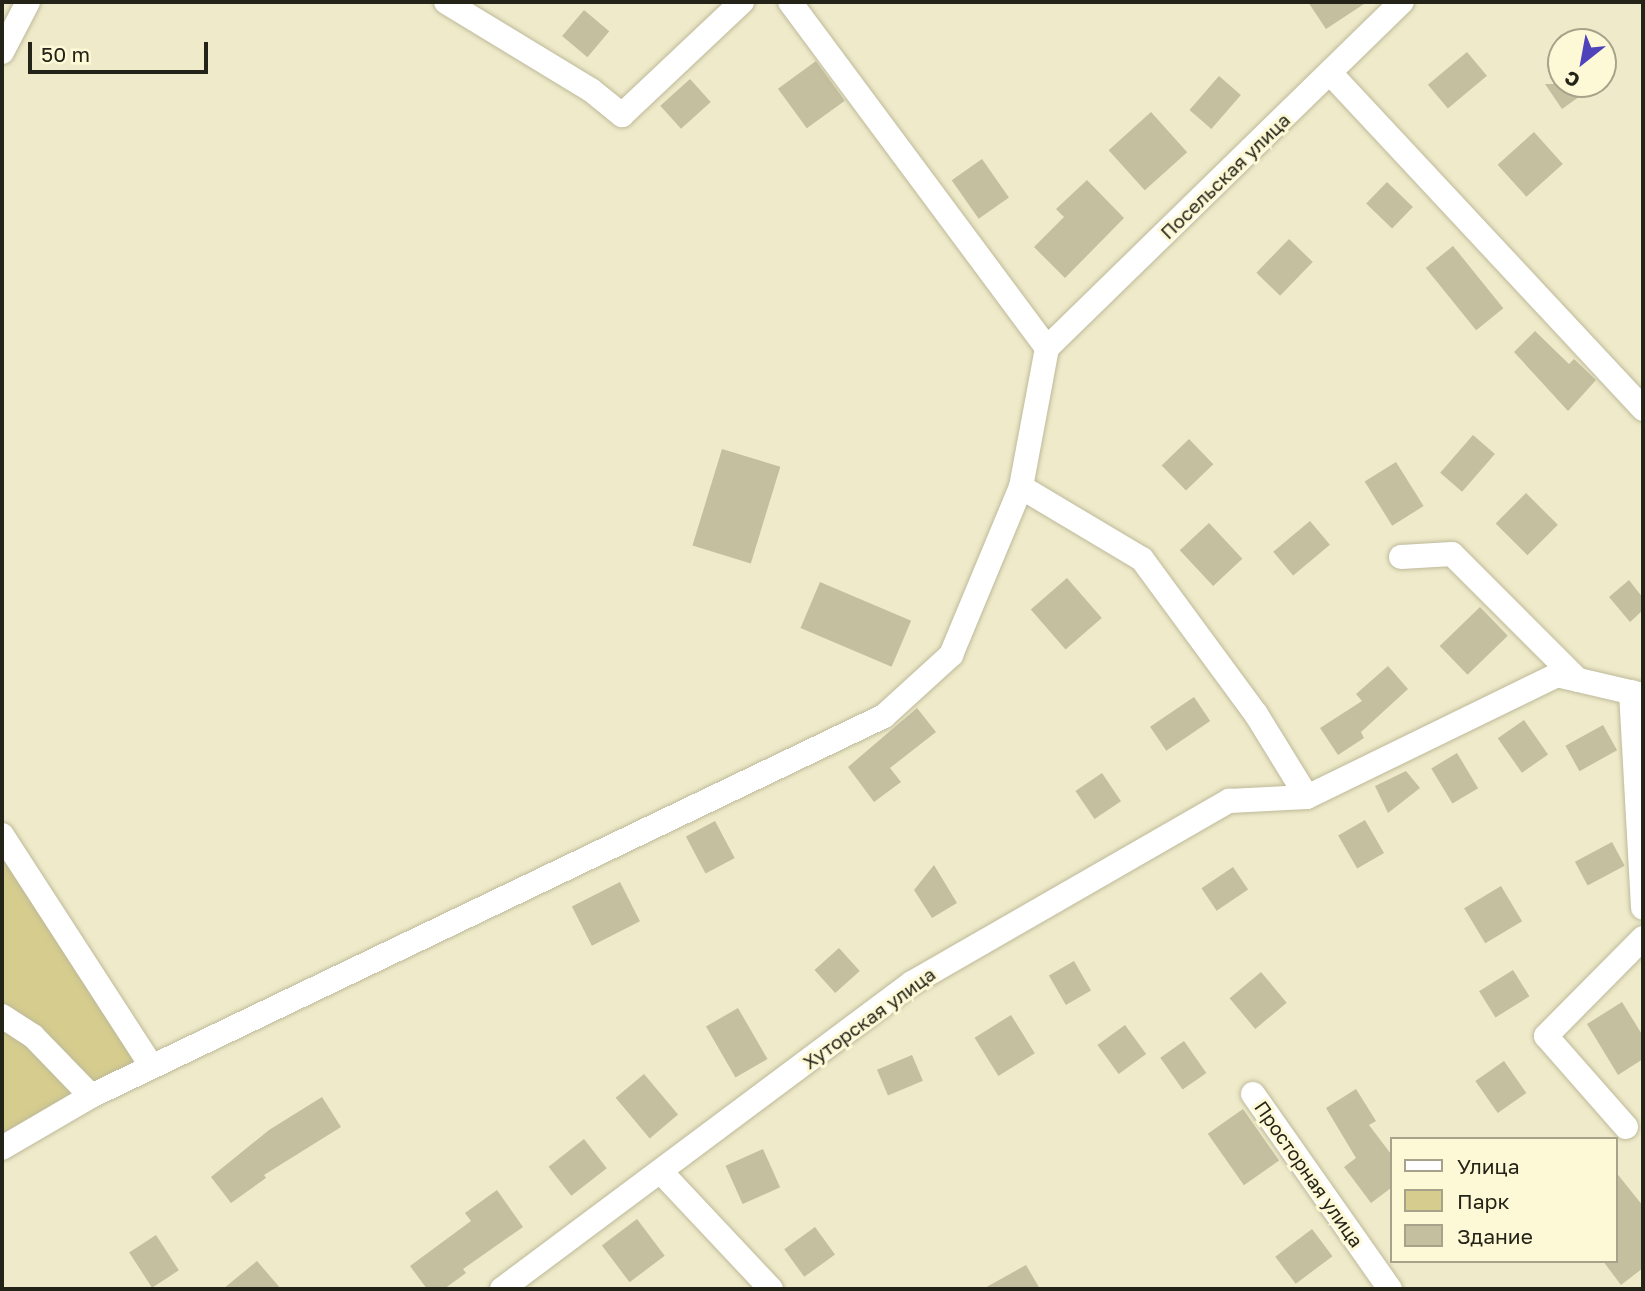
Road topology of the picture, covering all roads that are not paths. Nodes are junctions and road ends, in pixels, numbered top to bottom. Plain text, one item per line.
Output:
1 (28, 2) edge
2 (446, 2) edge
3 (742, 2) edge
4 (790, 2) edge
5 (1402, 2) edge
6 (2, 52) edge
7 (1331, 74) junction
8 (1047, 348) junction
9 (1643, 409) edge
10 (1021, 487) junction
11 (1401, 557) dead end
12 (1578, 680) junction
13 (1637, 694) edge
14 (1307, 796) junction
15 (2, 835) edge
16 (1643, 908) edge
17 (1643, 938) edge
18 (2, 1016) edge
19 (152, 1067) junction
20 (1253, 1094) dead end
21 (91, 1096) junction
22 (1626, 1127) dead end
23 (2, 1148) edge
24 (662, 1173) junction
25 (502, 1289) edge
26 (771, 1289) edge
27 (1390, 1289) edge

1 - 6 street
2 - 3 street
4 - 8 street
5 - 7 street, Посельская улица
7 - 8 street, Посельская улица
7 - 9 street
8 - 10 street
10 - 14 street
10 - 19 street
11 - 12 street
12 - 13 street
12 - 14 street
13 - 16 street
14 - 24 street, Хуторская улица
15 - 19 street
17 - 22 street
18 - 21 street
19 - 21 street
20 - 27 street, Просторная улица
21 - 23 street
24 - 25 street, Хуторская улица
24 - 26 street

